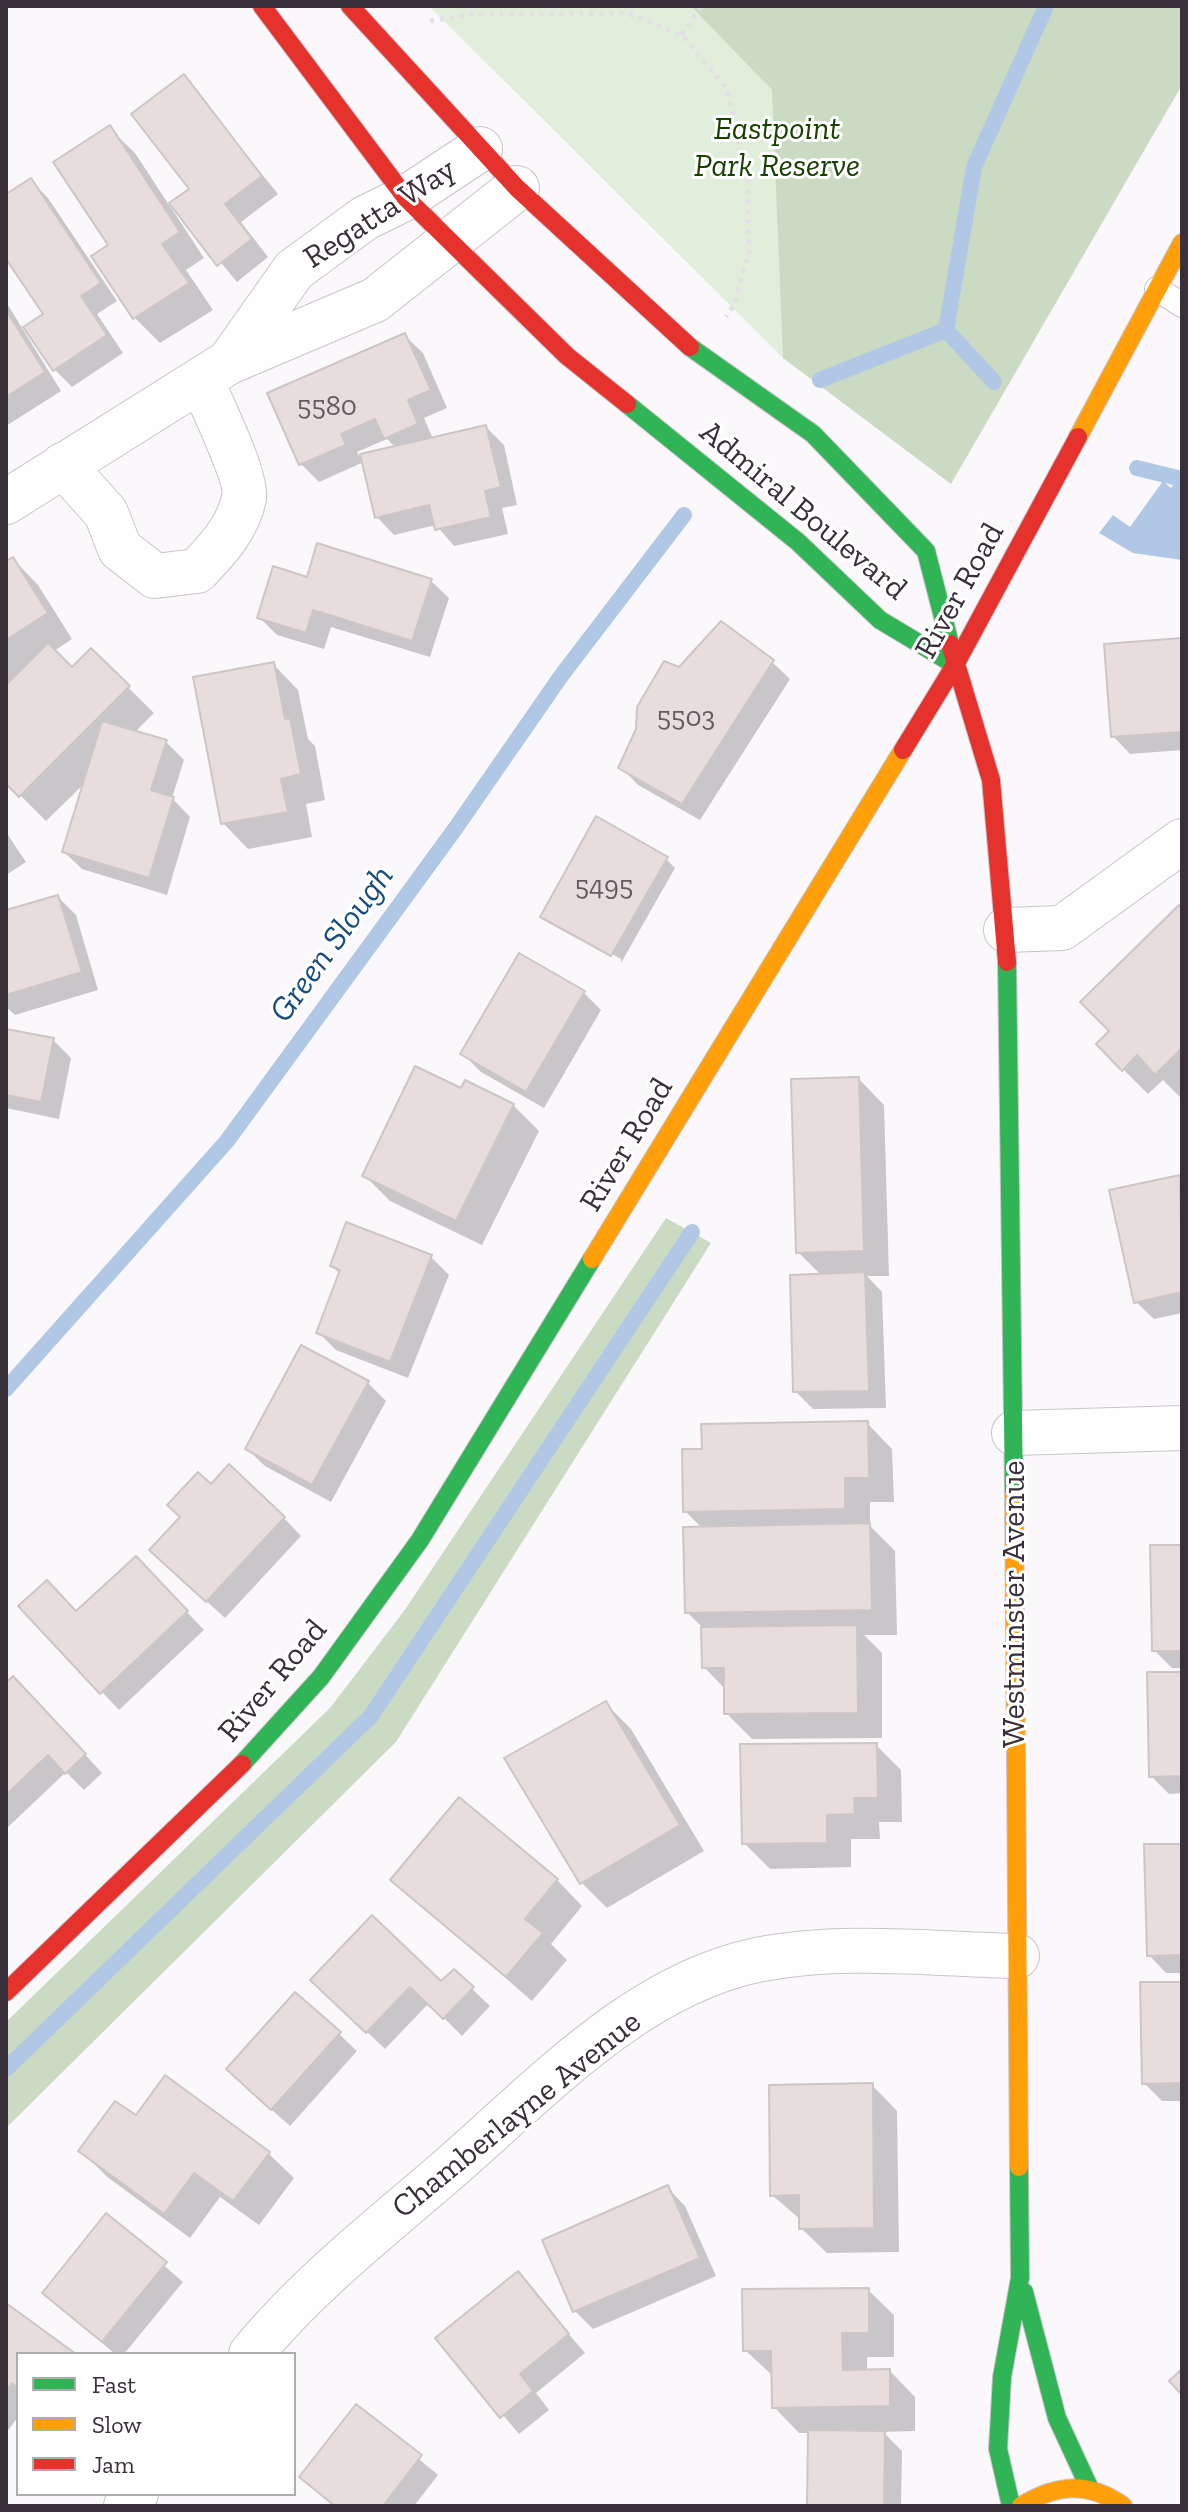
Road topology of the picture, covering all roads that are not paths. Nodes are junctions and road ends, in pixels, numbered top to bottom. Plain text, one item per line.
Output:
1 (262, 6) edge
2 (350, 6) edge
3 (480, 149) junction
4 (517, 188) junction
5 (406, 198) junction
6 (450, 241) junction
7 (1182, 243) edge
8 (1157, 289) junction
9 (1182, 305) edge
10 (215, 372) junction
11 (63, 465) junction
12 (6, 502) edge
13 (955, 665) junction
14 (1182, 841) edge
15 (1006, 930) junction
16 (1182, 1428) edge
17 (1014, 1433) junction
18 (1017, 1956) junction
19 (6, 1992) edge
20 (1020, 2278) junction
21 (253, 2352) edge
22 (1089, 2487) junction
23 (1011, 2506) edge
24 (1021, 2506) edge
25 (1123, 2506) edge

1 - 5 street, Admiral Boulevard
2 - 3 street, Admiral Boulevard
3 - 4 street, Admiral Boulevard
3 - 5 street, Regatta Way
4 - 6 street, Regatta Way
4 - 13 street, Admiral Boulevard
5 - 6 street, Admiral Boulevard
5 - 10 street, Regatta Way
6 - 10 street, Regatta Way
6 - 13 street, Admiral Boulevard
7 - 8 street, River Road
8 - 9 lane
8 - 13 street, River Road
10 - 11 street, Regatta Way
10 - 11 street
11 - 12 street, Regatta Way
13 - 15 street, Westminster Avenue
13 - 19 street, River Road
14 - 15 street
15 - 17 street, Westminster Avenue
16 - 17 street
17 - 18 street, Westminster Avenue
18 - 20 street, Westminster Avenue
18 - 21 street, Chamberlayne Avenue
20 - 22 street
20 - 23 street
22 - 24 street
22 - 25 street

